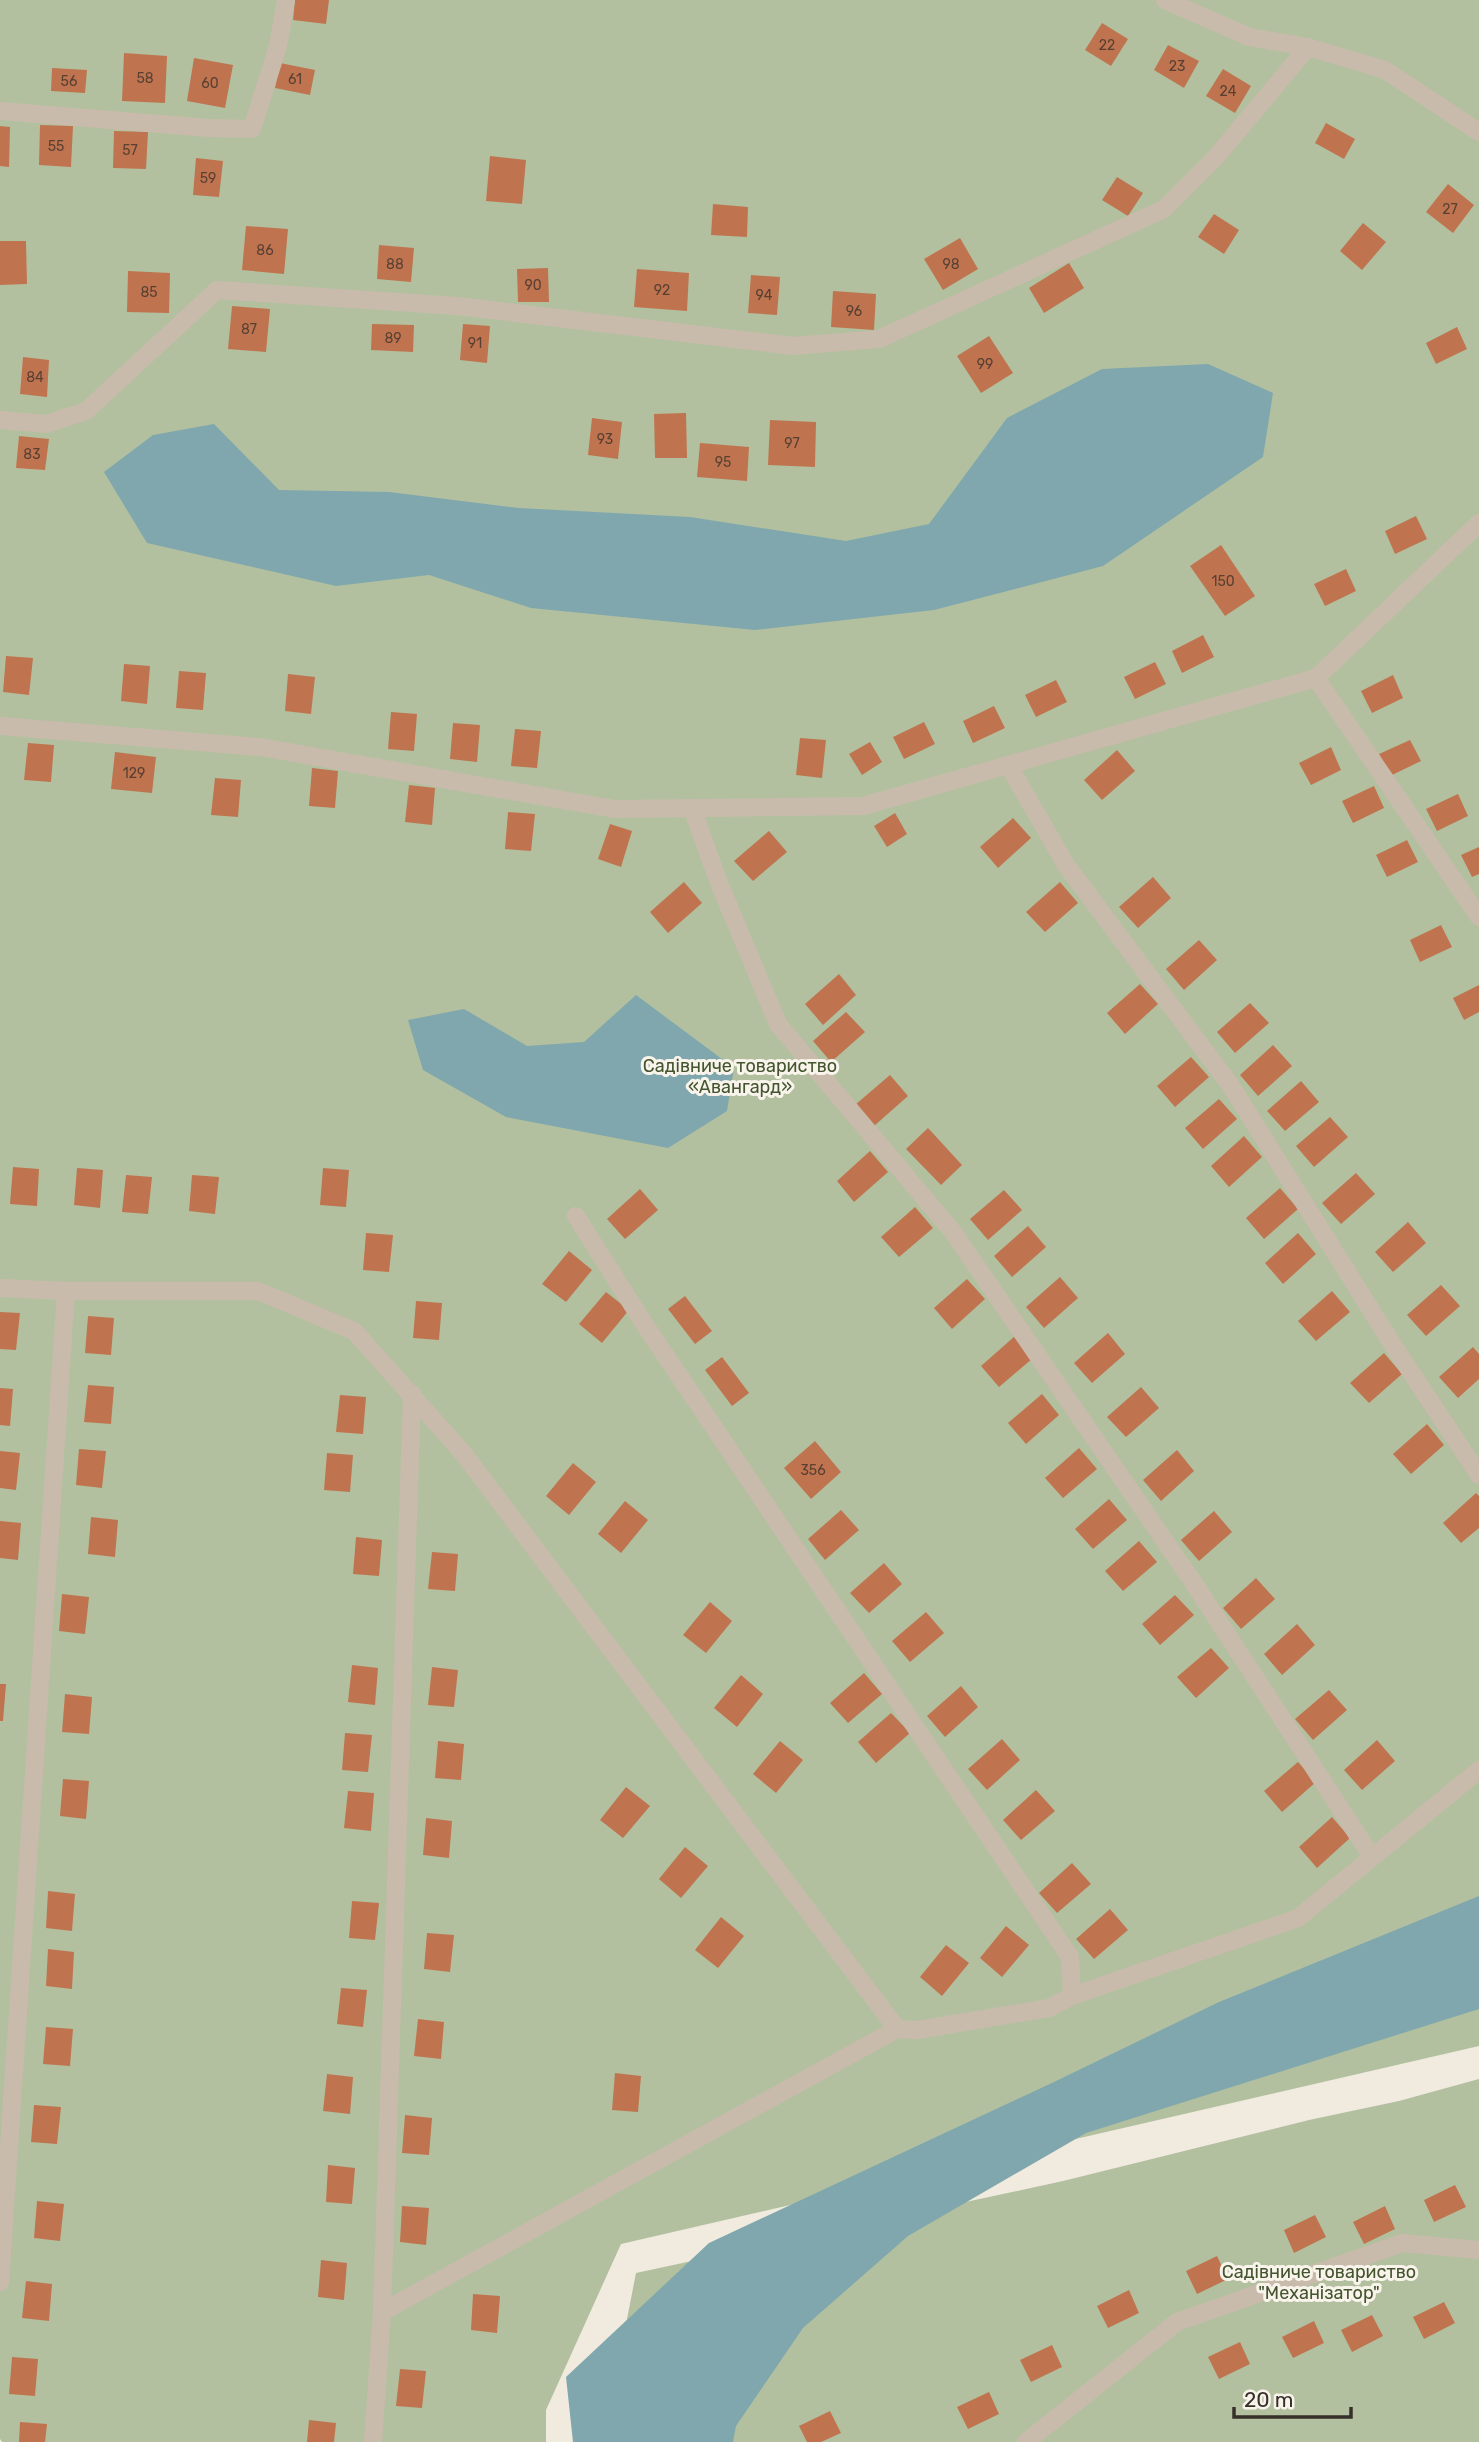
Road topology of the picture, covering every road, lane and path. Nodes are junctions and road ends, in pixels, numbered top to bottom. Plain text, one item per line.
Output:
1 (286, 0) edge
2 (1165, 0) edge
3 (1308, 47) junction
4 (0, 110) edge
5 (1479, 132) edge
6 (0, 420) edge
7 (1479, 523) edge
8 (1316, 678) junction
9 (0, 726) edge
10 (1009, 766) junction
11 (692, 808) junction
12 (1479, 917) edge
13 (576, 1216) dead end
14 (0, 1288) edge
15 (66, 1291) junction
16 (412, 1394) junction
17 (1479, 1475) edge
18 (1479, 1770) edge
19 (1372, 1857) junction
20 (1072, 1996) junction
21 (897, 2029) junction
22 (1479, 2250) edge
23 (0, 2282) edge
24 (382, 2312) junction
25 (373, 2442) edge
26 (1026, 2442) edge

1 - 4 street
2 - 3 street
3 - 5 street
3 - 6 street
7 - 8 street
8 - 10 street
8 - 12 street
9 - 11 street
10 - 11 street
10 - 17 street
11 - 19 street
13 - 20 street
14 - 15 street
15 - 16 street
15 - 23 street
16 - 21 street
16 - 24 street
18 - 19 street
19 - 20 street
20 - 21 street
21 - 24 street
22 - 26 street
24 - 25 street

